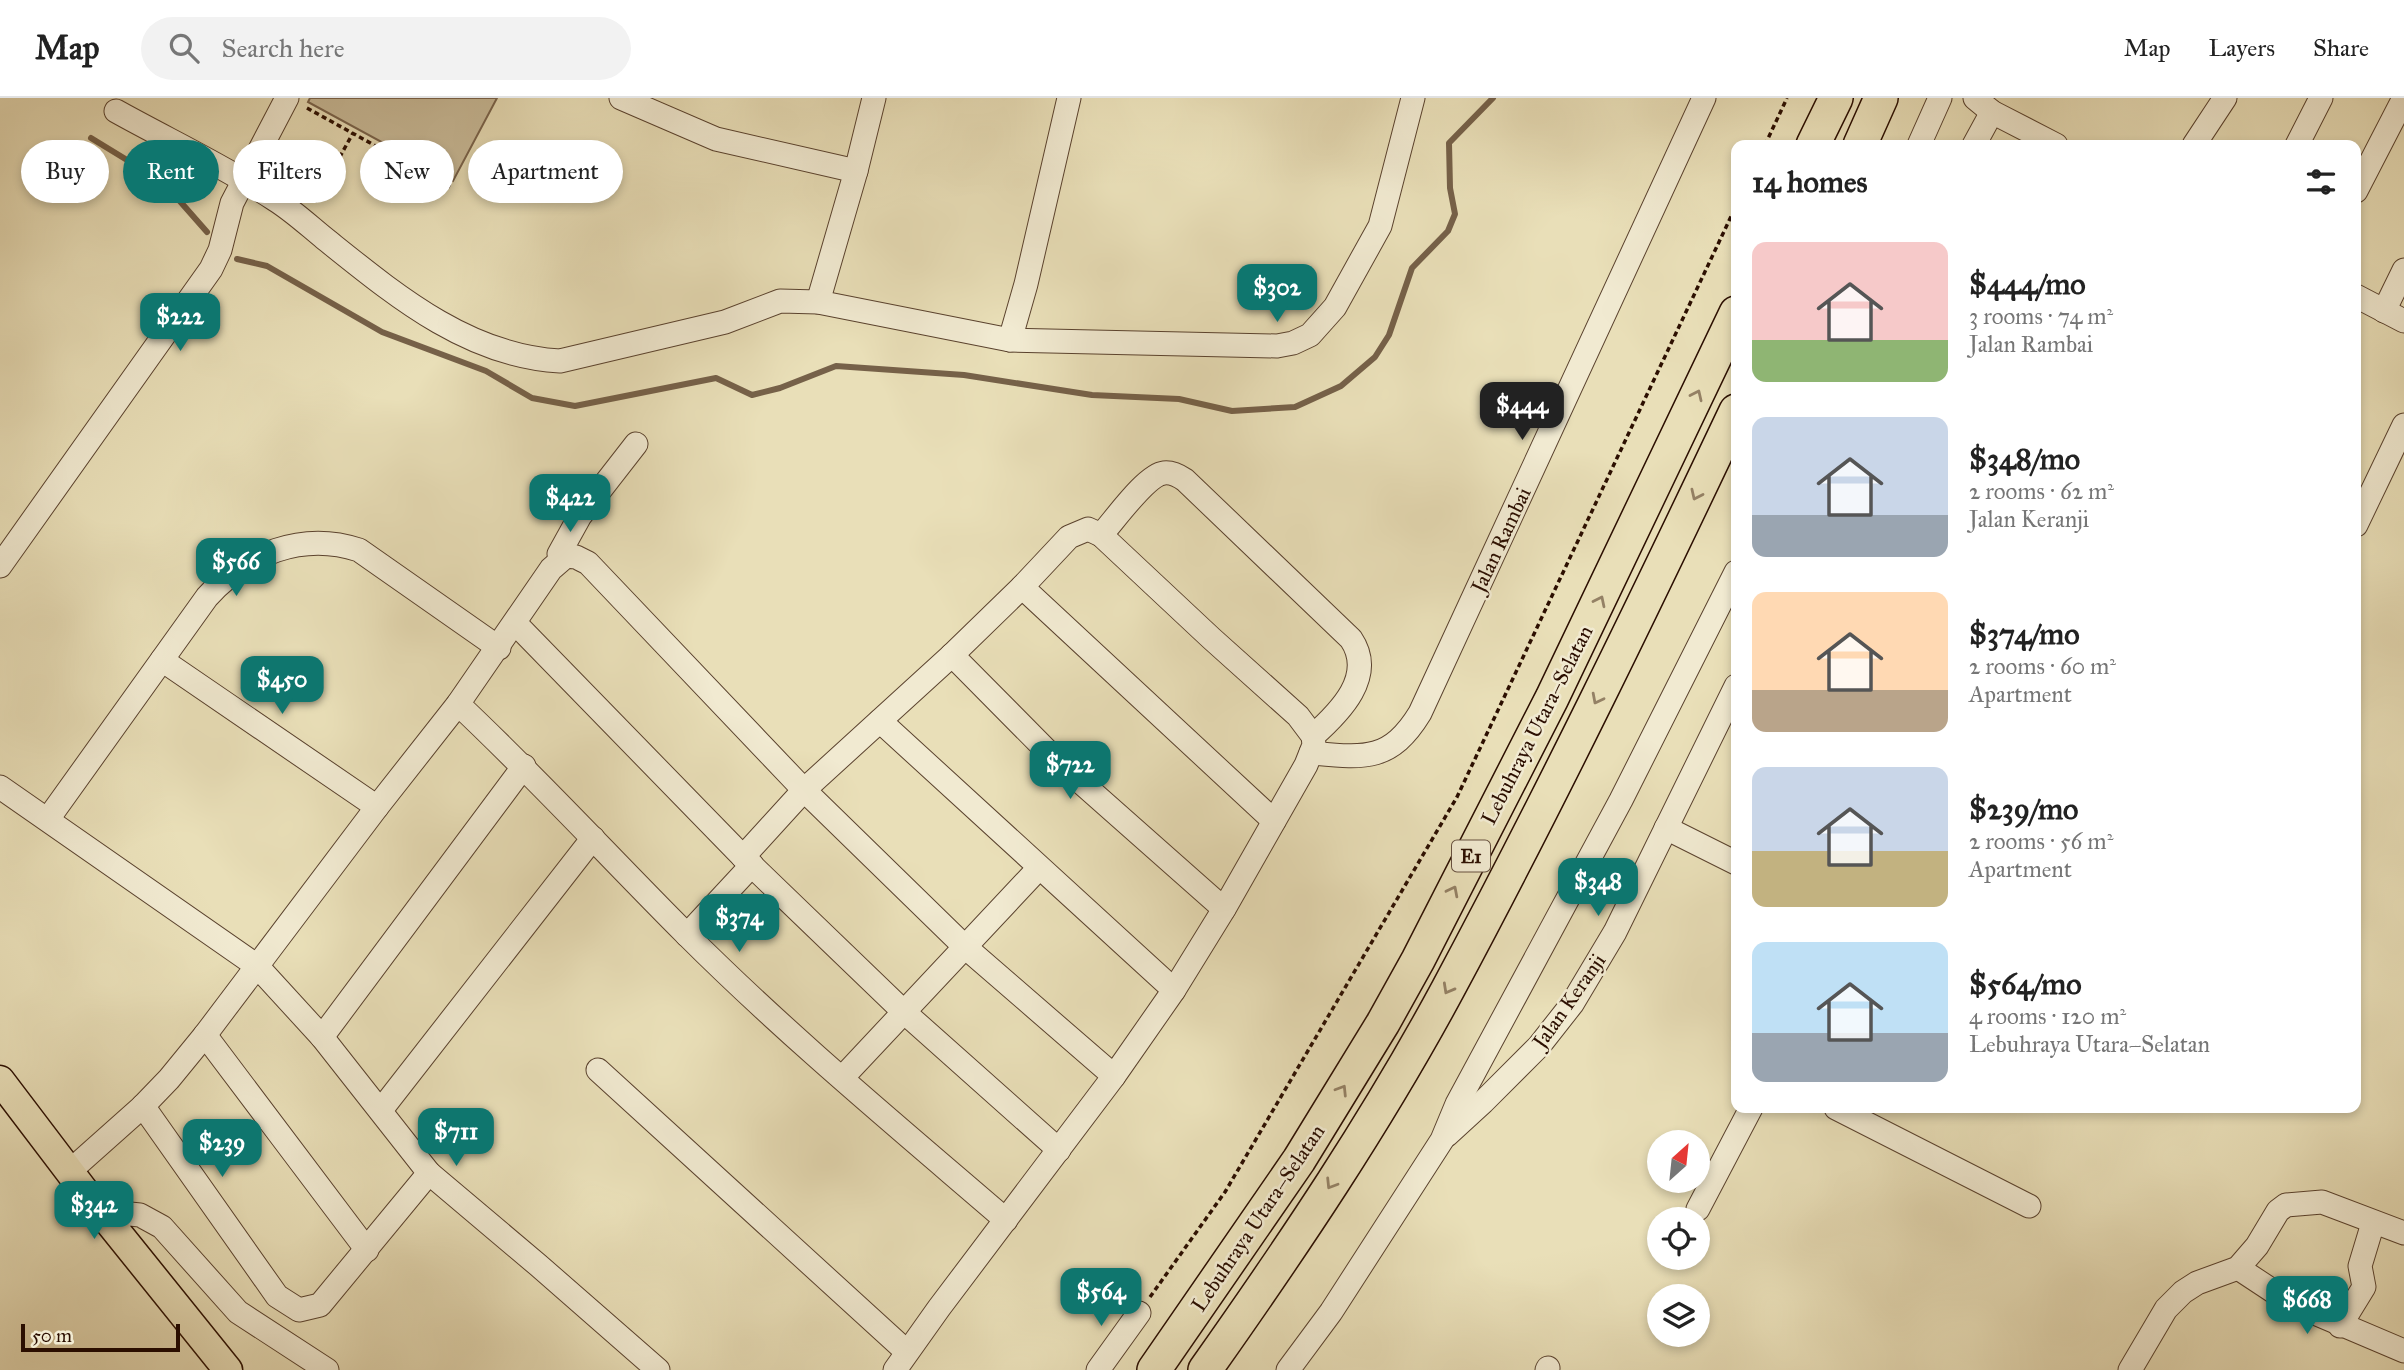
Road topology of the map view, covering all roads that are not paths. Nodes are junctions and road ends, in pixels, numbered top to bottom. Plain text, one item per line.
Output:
1 (621, 98) edge
2 (874, 98) edge
3 (1069, 98) edge
4 (1413, 98) edge
5 (1704, 98) edge
6 (1836, 98) edge
7 (1881, 98) edge
8 (1941, 98) edge
9 (2320, 98) edge
10 (2404, 98) edge
11 (294, 101) edge
12 (2218, 101) edge
13 (1983, 105) edge
14 (116, 111) dead end
15 (270, 140) edge
16 (1816, 140) edge
17 (1862, 140) edge
18 (1921, 140) edge
19 (1974, 140) edge
20 (2047, 140) edge
21 (2197, 140) edge
22 (2299, 140) edge
23 (856, 172) junction
24 (233, 175) edge
25 (2361, 181) edge
26 (233, 201) edge
27 (280, 203) edge
28 (2404, 270) edge
29 (2361, 299) edge
30 (818, 302) junction
31 (2394, 316) edge
32 (1731, 323) edge
33 (1010, 340) junction
34 (1731, 422) edge
35 (2404, 425) edge
36 (636, 444) dead end
37 (2361, 506) edge
38 (1098, 533) junction
39 (566, 556) junction
40 (0, 566) edge
41 (1731, 582) edge
42 (1022, 587) junction
43 (515, 623) junction
44 (499, 648) junction
45 (952, 655) junction
46 (162, 660) junction
47 (458, 704) junction
48 (880, 721) junction
49 (1728, 721) edge
50 (1312, 745) junction
51 (524, 766) junction
52 (0, 787) edge
53 (804, 790) junction
54 (377, 807) junction
55 (48, 818) junction
56 (1274, 821) junction
57 (1665, 828) junction
58 (593, 838) junction
59 (748, 861) junction
60 (1731, 861) edge
61 (1039, 868) junction
62 (1224, 909) junction
63 (687, 935) junction
64 (964, 946) junction
65 (257, 966) junction
66 (1174, 990) junction
67 (904, 1012) junction
68 (205, 1034) junction
69 (322, 1037) junction
70 (598, 1070) dead end
71 (1114, 1076) junction
72 (842, 1078) junction
73 (0, 1080) edge
74 (142, 1106) junction
75 (381, 1110) junction
76 (1748, 1113) edge
77 (1846, 1113) edge
78 (1442, 1140) junction
79 (1059, 1150) junction
80 (70, 1171) junction
81 (429, 1173) junction
82 (2029, 1206) dead end
83 (1699, 1207) edge
84 (108, 1219) junction
85 (1006, 1220) junction
86 (2373, 1223) junction
87 (2404, 1233) edge
88 (367, 1250) junction
89 (2238, 1268) junction
90 (1139, 1313) road end
91 (2340, 1326) junction
92 (2404, 1351) edge
93 (901, 1361) edge
94 (228, 1370) edge
95 (327, 1370) edge
96 (658, 1370) edge
97 (1098, 1370) edge
98 (1154, 1370) edge
99 (1205, 1370) edge
100 (1288, 1370) edge
101 (2130, 1370) edge

1 - 23 street
2 - 23 street
3 - 33 street
4 - 33 street
5 - 50 street, Jalan Rambai
6 - 16 highway
7 - 17 highway
8 - 18 street
9 - 22 street
10 - 25 street
11 - 15 street
12 - 21 street
13 - 19 street
13 - 20 street
14 - 24 street
23 - 30 street
26 - 40 street
27 - 30 street
28 - 31 street
29 - 31 street
30 - 33 street
98 -> 32 highway, Lebuhraya Utara–Selatan / E1
34 -> 99 highway, Lebuhraya Utara–Selatan / E1
35 - 37 street
36 - 39 street
38 - 42 street
38 - 50 street
38 - 50 street
39 - 43 street
39 - 53 street
41 - 78 street
42 - 45 street
42 - 56 street
43 - 44 street
43 - 59 street
44 - 46 street
44 - 47 street
45 - 48 street
45 - 62 street
46 - 54 street
46 - 55 street
47 - 51 street
47 - 54 street
48 - 53 street
48 - 61 street
49 - 57 street, Jalan Keranji
50 - 56 street
51 - 58 street
51 - 69 street
52 - 55 street
53 - 59 street
53 - 64 street
54 - 65 street
55 - 65 street
56 - 62 street
57 - 60 street
57 - 78 street, Jalan Keranji
58 - 63 street
58 - 75 street
59 - 63 street
59 - 67 street
61 - 64 street
61 - 66 street
62 - 66 street
63 - 72 street
64 - 67 street
64 - 71 street
65 - 68 street
65 - 69 street
66 - 71 street
67 - 72 street
67 - 79 street
68 - 74 street
68 - 88 street
69 - 75 street
70 - 93 street
71 - 79 street
72 - 85 street
73 - 80 main road
74 - 80 street
74 - 88 street
75 - 81 street
76 - 83 street
77 - 82 street
78 - 100 street
79 - 85 street
80 - 84 main road
81 - 88 street
81 - 96 street
84 - 94 main road
84 - 95 street
85 - 93 street
86 - 87 street
86 - 89 street
86 - 91 street
89 - 91 street
89 - 101 street
90 - 97 street
91 - 92 street

